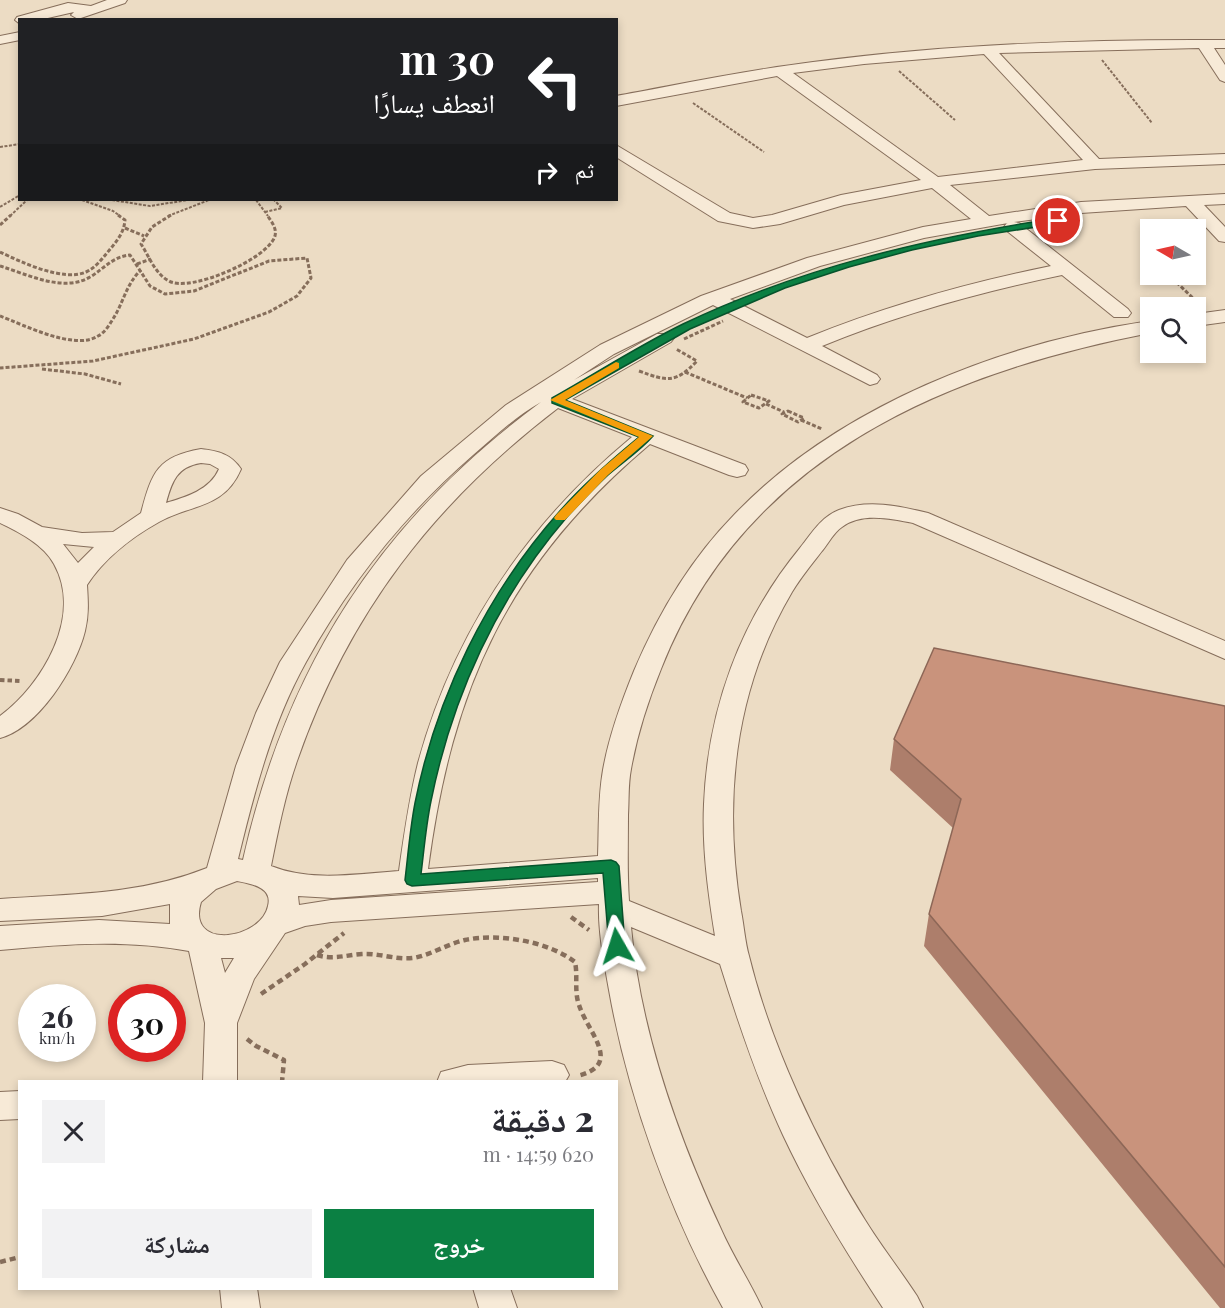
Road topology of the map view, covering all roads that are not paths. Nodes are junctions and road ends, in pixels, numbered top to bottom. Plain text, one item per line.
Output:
1 (120, 0) edge
2 (136, 0) edge
3 (89, 15) edge
4 (35, 18) edge
5 (73, 18) edge
6 (18, 36) edge
7 (0, 39) edge
8 (1204, 44) junction
9 (1225, 44) edge
10 (987, 49) junction
11 (780, 71) junction
12 (1225, 77) edge
13 (618, 101) edge
14 (618, 151) edge
15 (1225, 159) edge
16 (1095, 164) junction
17 (935, 182) junction
18 (1225, 199) edge
19 (1195, 205) junction
20 (1225, 209) edge
21 (985, 221) junction
22 (1013, 227) junction
23 (1225, 237) edge
24 (1066, 269) junction
25 (722, 302) junction
26 (1121, 313) dead end
27 (1140, 329) edge
28 (806, 345) junction
29 (870, 379) dead end
30 (546, 396) junction
31 (647, 436) junction
32 (737, 470) dead end
33 (0, 515) edge
34 (152, 516) dead end
35 (35, 532) junction
36 (117, 539) junction
37 (75, 584) junction
38 (1225, 651) edge
39 (0, 729) edge
40 (213, 877) junction
41 (266, 877) junction
42 (412, 880) junction
43 (612, 889) junction
44 (0, 910) edge
45 (274, 928) junction
46 (0, 938) edge
47 (200, 942) junction
48 (733, 956) junction
49 (233, 1029) junction
50 (552, 1075) road end
51 (220, 1080) edge
52 (481, 1080) edge
53 (18, 1105) edge
54 (0, 1106) edge
55 (238, 1290) edge
56 (492, 1290) edge
57 (241, 1308) edge
58 (498, 1308) edge
59 (742, 1308) edge
60 (904, 1308) edge

1 - 3 street
2 - 3 street
3 - 4 street
3 - 5 street
6 - 7 street
8 - 9 street
8 - 10 street
8 - 12 street
10 - 11 street
10 - 16 street
11 - 13 street
11 - 17 street
14 - 17 street
15 - 16 street
16 - 17 street
17 - 21 street
18 - 19 street
19 - 20 street
19 - 21 street
19 - 22 street
19 - 23 street
21 - 25 street
22 - 24 street
22 - 25 street
24 - 26 street
24 - 28 street
25 - 28 street
25 - 30 street
27 - 43 street
28 - 29 street
30 - 31 street
30 - 40 street
30 - 41 street
31 - 32 street
31 - 42 street
33 - 35 street
34 - 36 street
35 - 36 street
35 - 37 street
36 - 37 street
37 - 39 street
38 - 48 street
40 - 41 street
40 - 44 street
40 - 47 street
41 - 42 street
41 - 45 street
42 - 43 street
43 - 45 street
43 - 48 street
43 - 59 street
45 - 47 street
45 - 49 street
46 - 47 street
47 - 49 street
48 - 60 street
49 - 51 street
50 - 52 street
53 - 54 street
55 - 57 street
56 - 58 street

